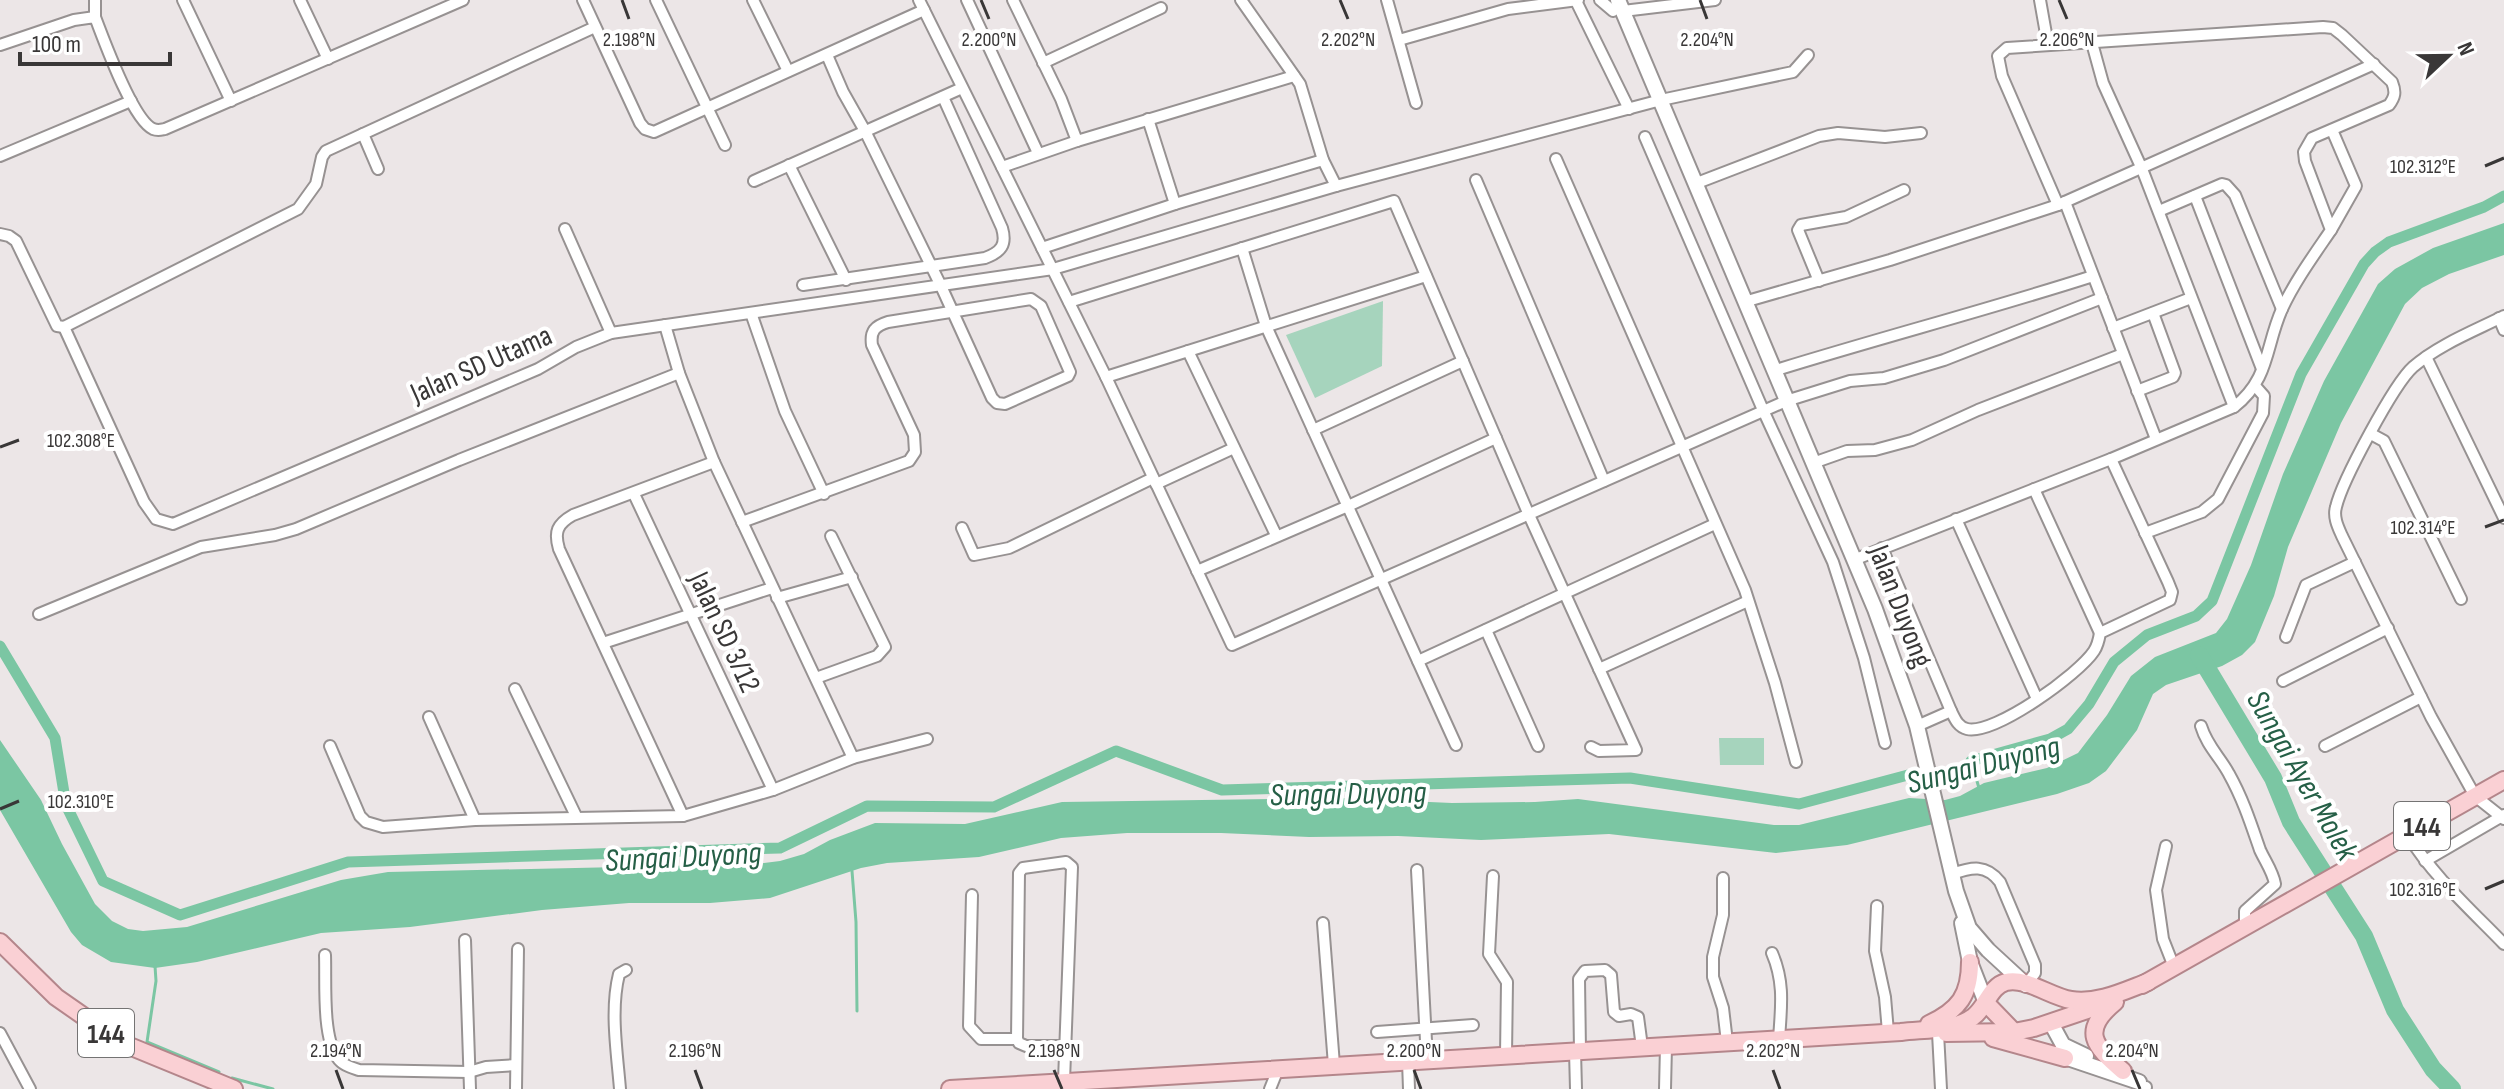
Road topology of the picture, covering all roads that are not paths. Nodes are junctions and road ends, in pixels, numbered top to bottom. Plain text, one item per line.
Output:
1 (95, 0) edge
2 (183, 0) edge
3 (300, 0) edge
4 (463, 0) edge
5 (583, 0) edge
6 (656, 0) edge
7 (753, 0) edge
8 (1013, 0) edge
9 (1241, 0) edge
10 (1387, 0) edge
11 (1544, 0) edge
12 (1577, 0) edge
13 (1600, 0) edge
14 (1715, 0) edge
15 (2040, 0) edge
16 (971, 1) edge
17 (921, 5) edge
18 (1616, 5) edge
19 (1531, 7) junction
20 (1161, 8) dead end
21 (95, 17) junction
22 (595, 27) junction
23 (1399, 40) junction
24 (2092, 43) junction
25 (0, 45) edge
26 (2048, 45) junction
27 (827, 55) junction
28 (1808, 55) dead end
29 (328, 59) junction
30 (1043, 63) junction
31 (2374, 64) junction
32 (788, 71) junction
33 (1294, 76) junction
34 (962, 88) junction
35 (943, 97) junction
36 (131, 101) junction
37 (231, 101) junction
38 (1657, 102) junction
39 (1416, 103) dead end
40 (707, 107) junction
41 (1629, 109) junction
42 (1148, 119) junction
43 (2332, 130) junction
44 (865, 131) junction
45 (1921, 133) dead end
46 (363, 134) junction
47 (1645, 137) dead end
48 (1077, 141) junction
49 (725, 145) dead end
50 (1038, 153) junction
51 (0, 156) edge
52 (1556, 159) dead end
53 (1323, 160) junction
54 (789, 165) junction
55 (1002, 167) junction
56 (378, 169) dead end
57 (2142, 169) junction
58 (1476, 180) dead end
59 (754, 181) dead end
60 (1697, 183) junction
61 (1336, 186) junction
62 (1904, 190) dead end
63 (2195, 196) junction
64 (2062, 203) junction
65 (1175, 204) junction
66 (2159, 211) junction
67 (565, 229) dead end
68 (2331, 230) junction
69 (0, 234) edge
70 (1717, 239) junction
71 (1042, 248) junction
72 (1242, 248) junction
73 (931, 266) junction
74 (1053, 269) junction
75 (1426, 276) junction
76 (2093, 276) junction
77 (846, 280) junction
78 (1819, 281) junction
79 (803, 285) dead end
80 (941, 286) junction
81 (2102, 298) junction
82 (2191, 298) junction
83 (1069, 302) junction
84 (1744, 302) junction
85 (2282, 309) junction
86 (952, 312) junction
87 (751, 313) junction
88 (2153, 313) junction
89 (2501, 317) edge
90 (665, 325) junction
91 (1266, 326) junction
92 (64, 327) junction
93 (2113, 328) junction
94 (2504, 330) edge
95 (611, 333) junction
96 (1188, 351) junction
97 (2123, 354) junction
98 (2426, 357) junction
99 (1463, 361) junction
100 (2262, 369) junction
101 (1773, 371) junction
102 (679, 373) junction
103 (1106, 377) junction
104 (2256, 387) junction
105 (2137, 391) junction
106 (1786, 401) junction
107 (2234, 407) junction
108 (1763, 410) junction
109 (1313, 430) junction
110 (2371, 434) junction
111 (1496, 438) junction
112 (2156, 439) junction
113 (1680, 447) junction
114 (1234, 448) junction
115 (2111, 459) junction
116 (714, 462) junction
117 (1813, 463) junction
118 (1155, 481) junction
119 (1604, 481) junction
120 (2034, 489) junction
121 (634, 494) junction
122 (824, 494) junction
123 (1348, 506) junction
124 (1529, 515) junction
125 (2504, 518) edge
126 (1956, 519) junction
127 (742, 522) junction
128 (1715, 524) junction
129 (962, 528) dead end
130 (2145, 533) junction
131 (1276, 535) junction
132 (831, 536) dead end
133 (1882, 548) junction
134 (1856, 559) junction
135 (2355, 562) junction
136 (1197, 571) junction
137 (852, 577) junction
138 (1382, 580) junction
139 (775, 593) junction
140 (1565, 594) junction
141 (2461, 599) dead end
142 (1748, 601) junction
143 (39, 614) dead end
144 (690, 615) junction
145 (2388, 628) junction
146 (1486, 630) junction
147 (2100, 633) junction
148 (2286, 637) dead end
149 (603, 643) junction
150 (1418, 661) junction
151 (1599, 669) junction
152 (816, 678) junction
153 (2283, 681) dead end
154 (515, 689) dead end
155 (2421, 697) junction
156 (2037, 699) junction
157 (1951, 711) junction
158 (429, 717) dead end
159 (1917, 726) junction
160 (2201, 726) dead end
161 (927, 739) dead end
162 (1885, 743) dead end
163 (1456, 745) dead end
164 (330, 746) dead end
165 (1538, 746) dead end
166 (2325, 746) dead end
167 (1591, 747) dead end
168 (853, 758) junction
169 (1796, 762) dead end
170 (2504, 780) edge
171 (773, 790) junction
172 (2475, 796) junction
173 (576, 816) junction
174 (683, 816) junction
175 (2503, 817) edge
176 (475, 820) junction
177 (2407, 834) junction
178 (2166, 846) dead end
179 (2425, 861) junction
180 (1417, 870) dead end
181 (1952, 874) junction
182 (1493, 876) dead end
183 (1723, 878) dead end
184 (1956, 891) junction
185 (972, 895) dead end
186 (1877, 906) dead end
187 (1323, 923) dead end
188 (2245, 927) junction
189 (465, 940) dead end
190 (0, 942) edge
191 (2504, 944) edge
192 (518, 949) dead end
193 (1772, 953) dead end
194 (325, 955) dead end
195 (1970, 962) junction
196 (2174, 967) junction
197 (626, 970) dead end
198 (2148, 982) junction
199 (2026, 985) junction
200 (2126, 994) junction
201 (1986, 1003) junction
202 (2051, 1023) junction
203 (1473, 1025) dead end
204 (1425, 1029) junction
205 (1377, 1032) dead end
206 (1895, 1032) junction
207 (2014, 1032) junction
208 (0, 1033) edge
209 (1938, 1033) junction
210 (1963, 1033) junction
211 (1017, 1039) junction
212 (1779, 1039) junction
213 (1727, 1042) junction
214 (1065, 1046) junction
215 (1666, 1046) junction
216 (1642, 1047) junction
217 (1577, 1051) junction
218 (4, 1052) edge
219 (1506, 1055) junction
220 (2065, 1058) junction
221 (1427, 1060) junction
222 (1408, 1061) junction
223 (516, 1065) junction
224 (1334, 1065) junction
225 (1278, 1069) junction
226 (2123, 1071) junction
227 (469, 1072) junction
228 (1064, 1081) junction
229 (1044, 1086) edge
230 (2144, 1087) edge
231 (30, 1089) edge
232 (234, 1089) edge
233 (470, 1089) edge
234 (516, 1089) edge
235 (620, 1089) edge
236 (950, 1089) edge
237 (1270, 1089) edge
238 (1409, 1089) edge
239 (1576, 1089) edge
240 (1665, 1089) edge
241 (1941, 1089) edge

1 - 21 street
2 - 37 street
3 - 29 street
4 - 29 street
5 - 22 street
6 - 40 street
7 - 32 street
8 - 30 street
9 - 33 street
10 - 23 street
11 - 19 street
12 - 19 street
12 - 41 street
13 - 18 street
14 - 18 street
15 - 26 street
16 - 50 street
17 - 27 street
17 - 34 street
18 - 38 main road, Jalan Duyong
19 - 23 street
20 - 30 street
21 - 25 street
21 - 36 street
22 - 40 street
22 - 46 street
23 - 39 street
24 - 26 street
24 - 31 street
24 - 57 street
26 - 64 street
27 - 32 street
27 - 44 street
28 - 38 street, Jalan SD Utama
29 - 37 street
30 - 48 street
31 - 43 street
31 - 57 street
32 - 40 street
33 - 42 street
33 - 53 street
34 - 35 street
34 - 55 street
35 - 44 street
35 - 73 street
36 - 37 street
36 - 51 street
38 - 41 street, Jalan SD Utama
38 - 60 main road, Jalan Duyong
38 - 70 main road, Jalan Duyong
40 - 49 street
41 - 61 street, Jalan SD Utama
42 - 48 street
42 - 65 street
43 - 68 street
43 - 68 street
44 - 54 street
44 - 73 street
45 - 60 street
46 - 56 street
46 - 92 street
47 - 108 street
48 - 50 street
50 - 55 street
52 - 113 street
53 - 61 street
53 - 65 street
54 - 59 street
54 - 77 street
55 - 71 street
57 - 64 street
57 - 66 street
58 - 119 street
60 - 70 main road, Jalan Duyong
61 - 74 street, Jalan SD Utama
62 - 78 street
63 - 66 street
63 - 85 street
63 - 100 street
64 - 76 street
64 - 78 street
65 - 71 street
66 - 82 street
67 - 95 street
68 - 85 street
69 - 92 street, Jalan SD Utama
70 - 84 main road, Jalan Duyong
71 - 74 street
72 - 75 street
72 - 83 street
72 - 91 street
73 - 77 street
73 - 80 street
74 - 80 street, Jalan SD Utama
74 - 83 street
75 - 91 street
75 - 99 street
76 - 81 street
76 - 101 street
77 - 79 street
78 - 84 street
80 - 86 street
80 - 87 street, Jalan SD Utama
81 - 93 street
81 - 106 street
82 - 88 street
82 - 107 street
83 - 103 street
84 - 101 main road, Jalan Duyong
85 - 100 street
86 - 86 street
86 - 122 street
87 - 90 street, Jalan SD Utama
87 - 122 street
88 - 93 street
88 - 105 street
89 - 94 street
89 - 98 street
90 - 95 street, Jalan SD Utama
90 - 102 street
91 - 96 street
91 - 109 street
92 - 95 street, Jalan SD Utama
93 - 97 street
96 - 103 street
96 - 114 street
97 - 105 street
97 - 117 street
98 - 110 street
98 - 125 street
99 - 109 street
99 - 111 street
100 - 104 street
101 - 106 main road, Jalan Duyong
102 - 116 street
102 - 143 street
103 - 118 street
104 - 107 street
104 - 130 street
105 - 112 street
106 - 108 street
106 - 117 main road, Jalan Duyong
107 - 112 street
108 - 113 street
108 - 162 street
109 - 123 street
110 - 135 street
110 - 141 street
111 - 123 street
111 - 124 street
112 - 115 street
113 - 119 street
113 - 128 street
114 - 118 street
114 - 131 street
115 - 120 street
115 - 130 street
116 - 121 street
116 - 127 street
117 - 134 main road, Jalan Duyong
118 - 129 street
118 - 136 street
119 - 124 street
120 - 126 street
120 - 147 street
121 - 144 street, Jalan SD 3/12
121 - 149 street
122 - 127 street
123 - 131 street
123 - 138 street
124 - 138 street
124 - 140 street
126 - 133 street
126 - 156 street
127 - 139 street
128 - 140 street
128 - 142 street
130 - 147 street
131 - 136 street
132 - 137 street
133 - 134 street
133 - 157 street
134 - 159 main road, Jalan Duyong
135 - 145 street
135 - 148 street
136 - 138 street
137 - 139 street
137 - 152 street
138 - 150 street
139 - 144 street
139 - 152 street
140 - 146 street
140 - 151 street
142 - 151 street
142 - 169 street
144 - 149 street
144 - 171 street, Jalan SD 3/12
145 - 153 street
145 - 155 street
146 - 150 street
146 - 165 street
147 - 156 street
149 - 174 street
150 - 163 street
151 - 167 street
152 - 168 street
154 - 173 street
155 - 166 street
155 - 172 street
156 - 157 street
157 - 159 street
158 - 176 street
159 - 181 main road, Jalan Duyong
160 - 188 street
161 - 168 street
164 - 176 street
168 - 171 street
170 - 172 main road, 144
171 - 174 street
172 - 175 street
172 - 177 main road, 144
173 - 174 street
173 - 176 street
175 - 179 street
177 - 179 street
177 - 188 main road, 144
178 - 196 street
179 - 191 street
180 - 204 street
181 - 184 main road, Jalan Duyong
181 - 199 street
182 - 219 street
183 - 213 street
184 - 195 main road
184 - 199 main road, Jalan Duyong
185 - 211 street
186 - 206 street
187 - 224 street
188 - 196 main road, 144
189 - 227 street
190 - 232 main road, 144
192 - 223 street
193 - 212 street
194 - 227 street
195 - 201 main road
195 - 206 main road
196 - 198 main road, 144
197 - 235 street
198 - 199 main road, 144
198 - 200 main road, 144
199 - 201 main road, 144
199 - 202 main road
200 - 202 main road, 144
200 - 226 main road
201 - 206 main road, 144
201 - 207 main road, 144
202 - 207 main road, 144
202 - 226 main road
203 - 204 street
204 - 205 street
204 - 221 street
206 - 209 main road, 144
206 - 212 main road, 144
207 - 210 main road, 144
207 - 220 main road, 144
208 - 218 street
209 - 210 main road, 144
209 - 241 street
210 - 220 main road
211 - 214 street
211 - 214 street
212 - 213 main road, 144
213 - 215 main road, 144
214 - 228 street
215 - 216 main road, 144
215 - 240 street
216 - 217 main road, 144
216 - 217 street
217 - 219 main road, 144
217 - 239 street
218 - 231 street
219 - 221 main road, 144
220 - 230 main road
221 - 222 main road, 144
222 - 224 main road, 144
222 - 238 street
223 - 227 street
223 - 234 street
224 - 225 main road, 144
225 - 228 main road, 144
225 - 237 street
226 - 230 main road
227 - 233 street
228 - 229 main road, 144
229 - 236 main road, 144

